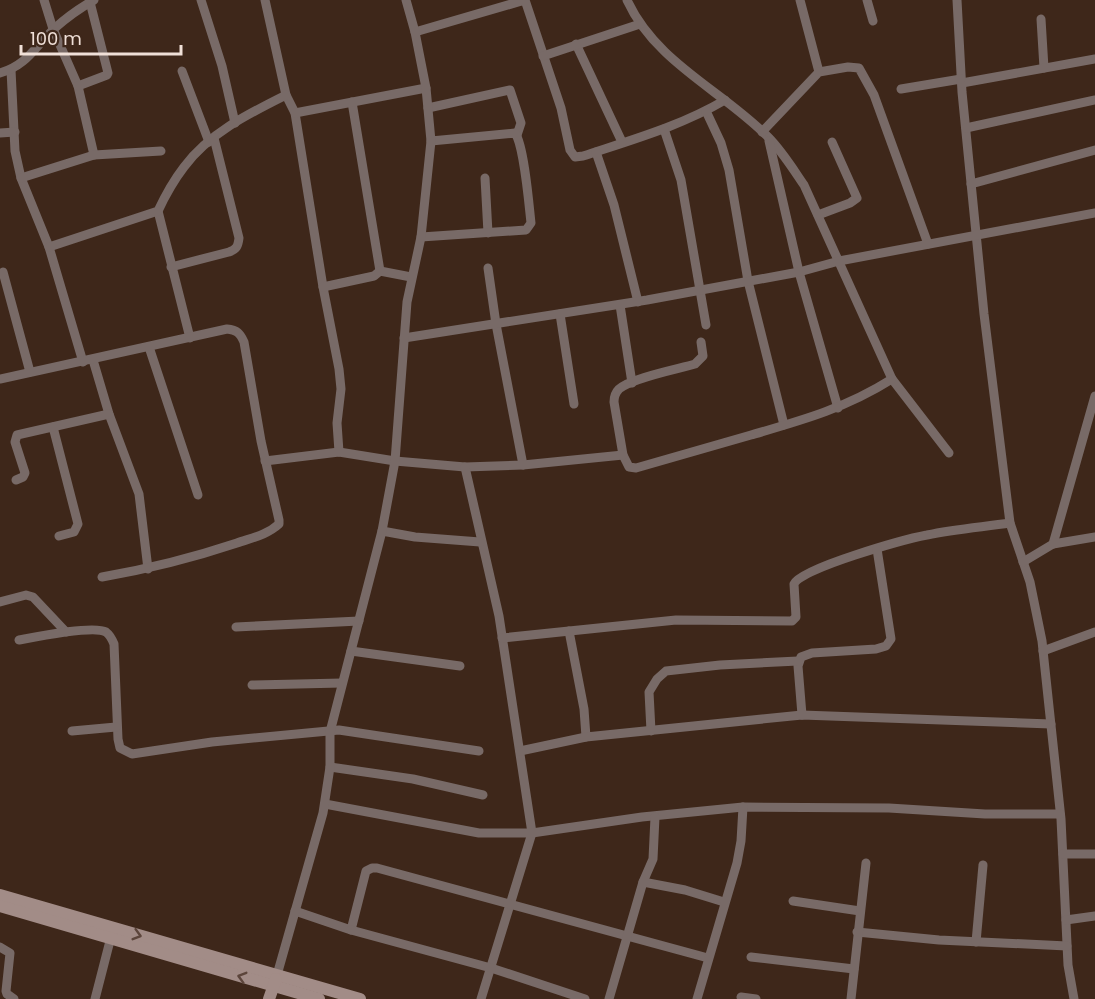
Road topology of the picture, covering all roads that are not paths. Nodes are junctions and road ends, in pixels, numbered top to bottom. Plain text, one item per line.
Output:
1 (44, 0) edge
2 (201, 0) edge
3 (265, 0) edge
4 (406, 0) edge
5 (627, 0) edge
6 (800, 0) edge
7 (867, 0) edge
8 (957, 0) edge
9 (92, 1) edge
10 (1041, 19) dead end
11 (873, 21) dead end
12 (640, 24) junction
13 (54, 29) junction
14 (415, 32) junction
15 (576, 44) junction
16 (543, 56) junction
17 (1095, 59) edge
18 (1044, 68) junction
19 (11, 70) junction
20 (182, 72) dead end
21 (819, 72) junction
22 (0, 73) edge
23 (962, 81) junction
24 (78, 86) junction
25 (426, 88) junction
26 (901, 89) dead end
27 (286, 95) junction
28 (724, 100) junction
29 (1095, 100) edge
30 (352, 102) junction
31 (428, 108) junction
32 (706, 111) junction
33 (295, 113) junction
34 (235, 123) junction
35 (966, 128) junction
36 (664, 129) junction
37 (15, 132) junction
38 (0, 134) edge
39 (765, 134) junction
40 (517, 135) junction
41 (212, 140) junction
42 (432, 141) junction
43 (622, 142) junction
44 (832, 142) dead end
45 (1095, 150) edge
46 (161, 151) dead end
47 (596, 152) junction
48 (94, 154) junction
49 (21, 178) junction
50 (485, 178) dead end
51 (971, 184) junction
52 (158, 211) junction
53 (1095, 213) edge
54 (818, 215) junction
55 (488, 233) junction
56 (976, 235) junction
57 (421, 237) junction
58 (928, 244) junction
59 (49, 247) junction
60 (839, 261) junction
61 (171, 267) junction
62 (488, 267) dead end
63 (380, 271) junction
64 (3, 272) dead end
65 (799, 272) junction
66 (411, 277) junction
67 (748, 281) junction
68 (323, 287) junction
69 (699, 291) junction
70 (638, 302) junction
71 (620, 305) junction
72 (560, 314) junction
73 (496, 324) junction
74 (706, 325) dead end
75 (190, 338) junction
76 (404, 338) junction
77 (701, 342) dead end
78 (149, 347) junction
79 (93, 360) junction
80 (83, 362) junction
81 (30, 372) junction
82 (0, 379) edge
83 (892, 379) junction
84 (632, 383) junction
85 (1095, 396) edge
86 (574, 404) dead end
87 (838, 408) junction
88 (109, 414) junction
89 (784, 425) junction
90 (53, 427) junction
91 (339, 452) junction
92 (949, 453) dead end
93 (623, 455) junction
94 (265, 461) junction
95 (395, 461) junction
96 (523, 465) junction
97 (465, 467) junction
98 (16, 480) dead end
99 (198, 495) dead end
100 (1010, 523) junction
101 (382, 531) junction
102 (59, 537) dead end
103 (1095, 537) edge
104 (480, 542) junction
105 (1053, 544) junction
106 (877, 549) junction
107 (1023, 562) junction
108 (148, 569) junction
109 (102, 578) dead end
110 (0, 602) edge
111 (359, 621) junction
112 (236, 627) dead end
113 (569, 631) junction
114 (66, 632) junction
115 (1095, 632) edge
116 (502, 638) junction
117 (19, 640) dead end
118 (351, 651) junction
119 (1043, 651) junction
120 (798, 661) junction
121 (460, 666) dead end
122 (342, 683) junction
123 (252, 685) dead end
124 (802, 715) junction
125 (1051, 724) junction
126 (116, 727) junction
127 (651, 730) junction
128 (72, 731) dead end
129 (330, 732) junction
130 (586, 737) junction
131 (479, 751) dead end
132 (520, 751) junction
133 (330, 767) junction
134 (483, 795) dead end
135 (325, 804) junction
136 (743, 807) junction
137 (1060, 814) junction
138 (655, 817) junction
139 (532, 833) junction
140 (1063, 854) junction
141 (1095, 854) edge
142 (866, 863) dead end
143 (983, 865) dead end
144 (643, 882) junction
145 (0, 895) edge
146 (793, 901) dead end
147 (724, 902) junction
148 (510, 904) junction
149 (0, 906) edge
150 (295, 911) junction
151 (860, 911) junction
152 (1095, 916) edge
153 (1066, 920) junction
154 (351, 930) junction
155 (857, 932) junction
156 (112, 933) junction
157 (627, 936) junction
158 (976, 942) junction
159 (1067, 946) junction
160 (0, 947) edge
161 (751, 957) dead end
162 (708, 958) junction
163 (490, 968) junction
164 (854, 969) junction
165 (275, 981) junction
166 (741, 998) dead end
167 (14, 999) edge
168 (95, 999) edge
169 (269, 999) edge
170 (319, 999) edge
171 (360, 999) edge
172 (481, 999) edge
173 (585, 999) edge
174 (609, 999) edge
175 (697, 999) edge
176 (756, 999) edge
177 (850, 999) edge
178 (1074, 999) edge

1 - 13 street
2 - 34 street
3 - 27 street
4 - 14 street
5 - 12 street
6 - 21 street
7 - 11 street
8 - 23 street
9 - 13 street
9 - 24 street
10 - 18 street
12 - 15 street
12 - 28 street
13 - 19 street
13 - 24 street
14 - 16 street
14 - 25 street
15 - 16 street
15 - 43 street
16 - 47 street
17 - 18 street
18 - 23 street
19 - 22 street
19 - 37 street
20 - 41 street
21 - 39 street
21 - 58 street
23 - 26 street
23 - 35 street
24 - 48 street
25 - 30 street
25 - 31 street
27 - 33 street
27 - 34 street
28 - 32 street
28 - 39 street
29 - 35 street
30 - 33 street
30 - 63 street
31 - 40 street
31 - 42 street
32 - 36 street
32 - 67 street
33 - 68 street
34 - 41 street
35 - 51 street
36 - 43 street
36 - 69 street
37 - 38 street
37 - 49 street
39 - 54 street
39 - 65 street
40 - 42 street
40 - 55 street
41 - 52 street
41 - 61 street
42 - 57 street
43 - 47 street
44 - 54 street
45 - 51 street
46 - 48 street
47 - 70 street
48 - 49 street
49 - 59 street
50 - 55 street
51 - 56 street
52 - 59 street
52 - 61 street
53 - 56 street
54 - 60 street
55 - 57 street
56 - 58 street
56 - 100 street
57 - 66 street
58 - 60 street
59 - 80 street
60 - 65 street
60 - 83 street
61 - 75 street
62 - 73 street
63 - 66 street
63 - 68 street
64 - 81 street
65 - 67 street
65 - 87 street
66 - 76 street
67 - 69 street
67 - 89 street
68 - 91 street
69 - 70 street
69 - 74 street
70 - 71 street
71 - 72 street
71 - 84 street
72 - 73 street
72 - 86 street
73 - 76 street
73 - 96 street
75 - 78 street
75 - 94 street
76 - 95 street
77 - 84 street
78 - 79 street
78 - 99 street
79 - 80 street
79 - 88 street
80 - 81 street
81 - 82 street
83 - 87 street
83 - 92 street
84 - 93 street
85 - 105 street
87 - 89 street
88 - 90 street
88 - 108 street
89 - 93 street
90 - 98 street
90 - 102 street
91 - 94 street
91 - 95 street
93 - 96 street
94 - 108 street
95 - 97 street
95 - 101 street
96 - 97 street
97 - 104 street
100 - 106 street
100 - 107 street
101 - 104 street
101 - 111 street
103 - 105 street
104 - 116 street
105 - 107 street
106 - 113 street
106 - 120 street
107 - 119 street
108 - 109 street
110 - 114 street
111 - 112 street
111 - 118 street
113 - 116 street
113 - 130 street
114 - 117 street
114 - 126 street
115 - 119 street
116 - 132 street
118 - 121 street
118 - 122 street
119 - 125 street
120 - 124 street
120 - 127 street
122 - 123 street
122 - 129 street
124 - 125 street
124 - 127 street
125 - 137 street
126 - 128 street
126 - 129 street
127 - 130 street
129 - 131 street
129 - 133 street
130 - 132 street
132 - 139 street
133 - 134 street
133 - 135 street
135 - 139 street
135 - 150 street
136 - 137 street
136 - 138 street
136 - 147 street
137 - 140 street
138 - 139 street
138 - 144 street
139 - 148 street
140 - 141 street
140 - 153 street
142 - 151 street
143 - 158 street
144 - 147 street
144 - 157 street
145 - 156 main road
146 - 151 street
147 - 162 street
148 - 154 street
148 - 157 street
148 - 163 street
149 - 156 main road
150 - 154 street
150 - 165 street
151 - 155 street
152 - 153 street
153 - 159 street
154 - 163 street
155 - 158 street
155 - 164 street
156 - 165 main road
156 - 168 street
157 - 162 street
157 - 174 street
158 - 159 street
159 - 178 street
160 - 167 street
161 - 164 street
162 - 175 street
163 - 172 street
163 - 173 street
164 - 177 street
165 - 169 main road
165 - 170 main road
165 - 171 main road
166 - 176 street

